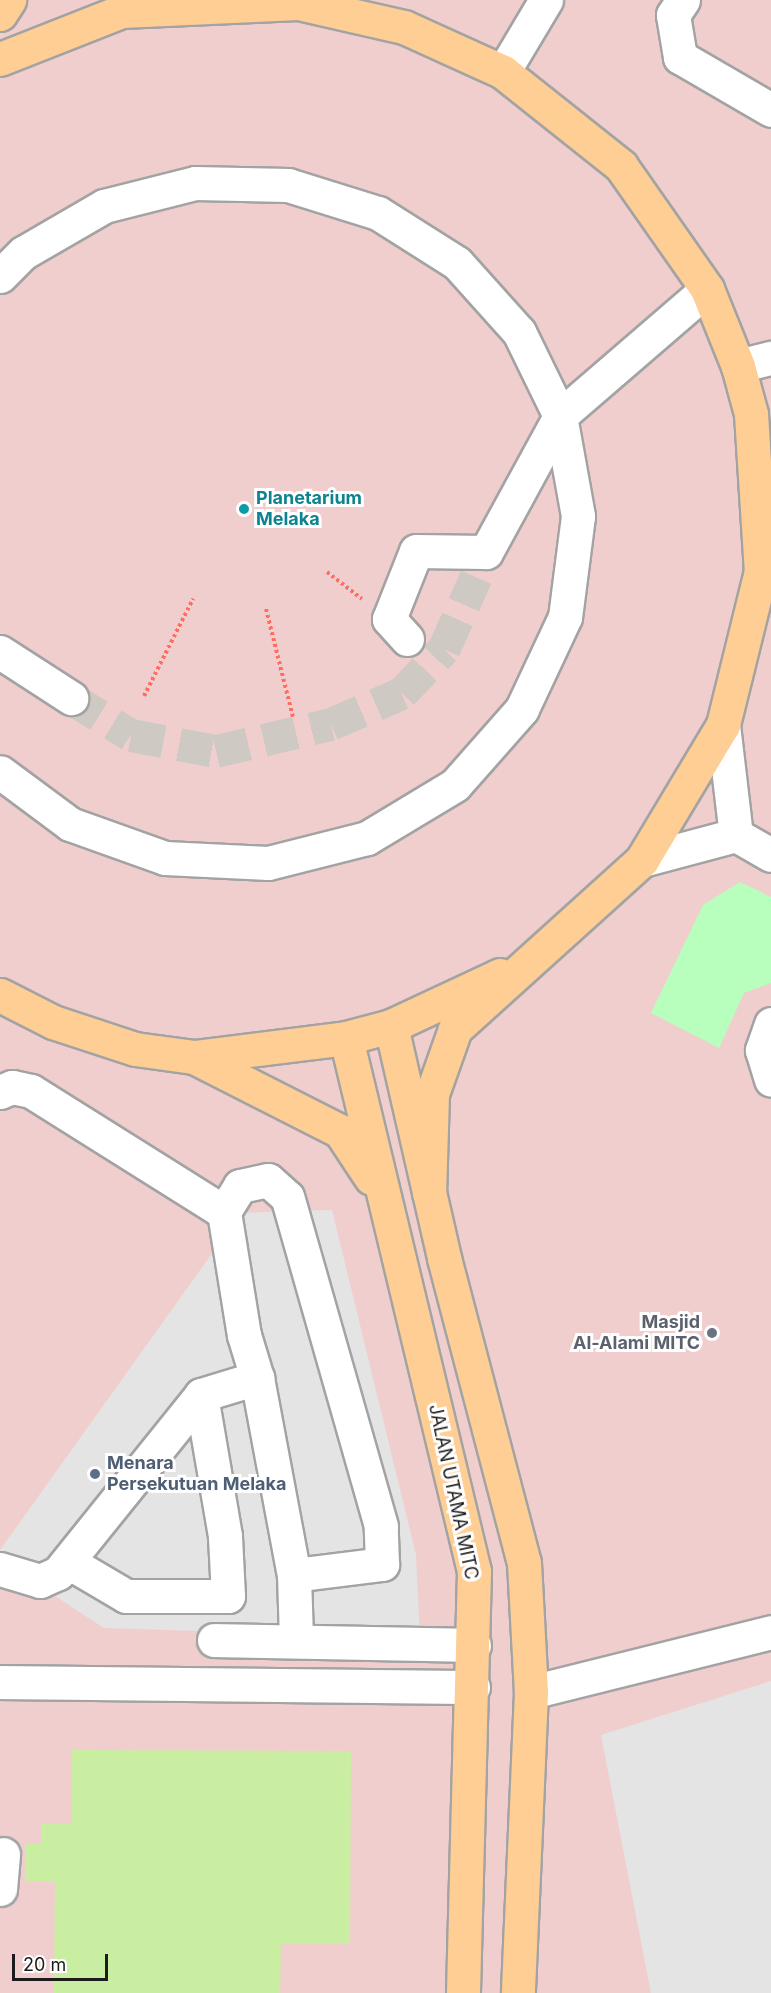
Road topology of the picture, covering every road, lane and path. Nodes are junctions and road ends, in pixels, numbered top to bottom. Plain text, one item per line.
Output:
1 (9, 0) edge
2 (546, 0) edge
3 (683, 0) edge
4 (296, 1) edge
5 (0, 14) edge
6 (0, 59) edge
7 (503, 72) junction
8 (771, 110) edge
9 (0, 276) edge
10 (707, 289) junction
11 (771, 358) edge
12 (738, 366) junction
13 (761, 412) edge
14 (560, 416) junction
15 (327, 573) dead end
16 (193, 599) dead end
17 (266, 609) dead end
18 (398, 629) joint
19 (0, 652) edge
20 (144, 696) dead end
21 (71, 698) tunnel mouth
22 (292, 717) dead end
23 (723, 725) junction
24 (0, 772) edge
25 (736, 835) junction
26 (771, 855) edge
27 (642, 860) junction
28 (528, 961) junction
29 (0, 995) edge
30 (771, 1024) edge
31 (391, 1026) junction
32 (346, 1038) junction
33 (194, 1056) junction
34 (771, 1080) edge
35 (0, 1092) edge
36 (429, 1193) junction
37 (384, 1197) junction
38 (224, 1212) junction
39 (256, 1378) junction
40 (201, 1395) junction
41 (70, 1563) junction
42 (0, 1569) edge
43 (294, 1575) junction
44 (771, 1632) edge
45 (296, 1639) junction
46 (214, 1640) dead end
47 (474, 1645) junction
48 (0, 1682) edge
49 (473, 1688) junction
50 (531, 1692) junction
51 (3, 1854) dead end
52 (0, 1889) edge
53 (464, 1993) edge
54 (518, 1993) edge

1 - 5 main road
2 - 7 street
3 - 8 street
4 - 6 main road
4 - 7 main road
7 - 10 main road
9 - 14 street
10 - 12 main road
10 - 14 street
11 - 12 street
12 - 13 main road
13 - 23 main road
14 - 18 street
14 - 24 street
15 - 18 path
16 - 20 path
17 - 22 path
19 - 21 street
23 - 25 street
23 - 27 main road
25 - 26 street
25 - 27 street
27 - 28 main road
28 - 31 main road
28 - 36 main road
29 - 33 main road
30 - 34 street
31 - 32 main road
31 - 36 main road
32 - 33 main road
32 - 37 main road, JALAN UTAMA MITC
33 - 37 main road
35 - 38 street
36 - 50 main road
37 - 47 main road, JALAN UTAMA MITC
38 - 39 street
38 - 43 street
39 - 40 street
39 - 43 street
40 - 41 street
40 - 41 street
41 - 42 street
43 - 45 street
44 - 50 street
45 - 46 street
45 - 47 street
47 - 49 main road, JALAN UTAMA MITC
48 - 49 street
49 - 53 main road, JALAN UTAMA MITC
50 - 54 main road
51 - 52 street

